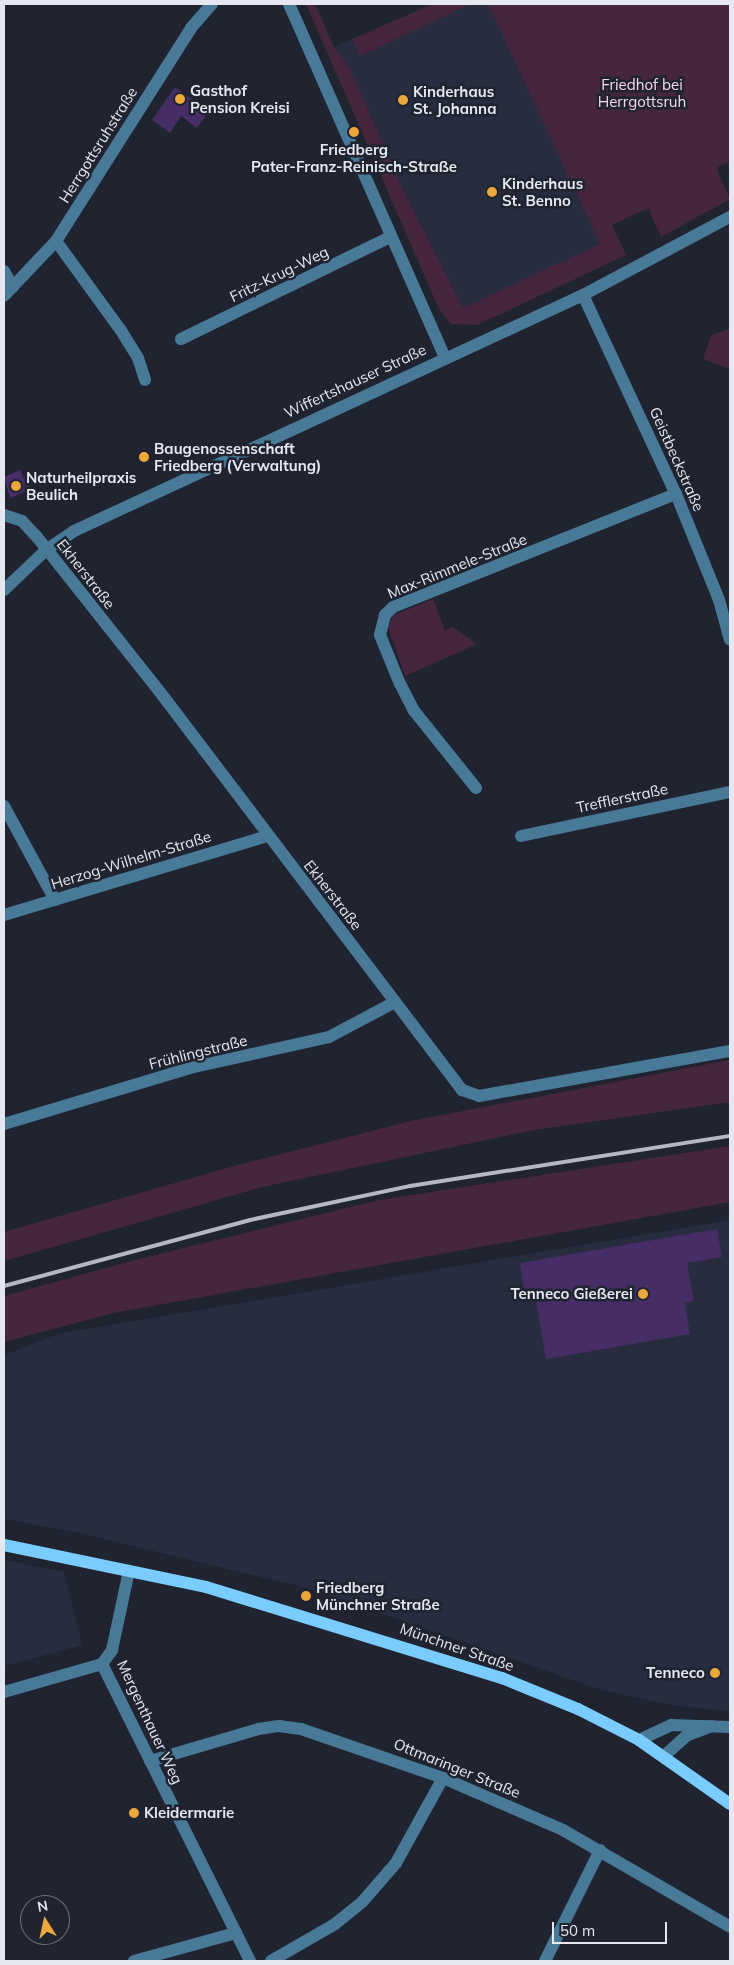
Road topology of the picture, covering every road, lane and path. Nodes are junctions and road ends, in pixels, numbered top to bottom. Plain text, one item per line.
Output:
1 (212, 4) edge
2 (289, 4) edge
3 (730, 217) edge
4 (390, 237) junction
5 (56, 240) junction
6 (4, 271) edge
7 (8, 292) edge
8 (583, 295) junction
9 (181, 339) dead end
10 (445, 357) junction
11 (145, 380) dead end
12 (676, 494) junction
13 (4, 515) edge
14 (46, 550) junction
15 (4, 590) edge
16 (725, 599) edge
17 (730, 640) edge
18 (476, 788) dead end
19 (730, 792) edge
20 (4, 806) edge
21 (267, 836) junction
22 (521, 836) dead end
23 (55, 900) junction
24 (4, 915) edge
25 (395, 1002) junction
26 (730, 1051) edge
27 (4, 1124) edge
28 (4, 1545) edge
29 (129, 1571) junction
30 (102, 1664) junction
31 (4, 1692) edge
32 (712, 1726) junction
33 (730, 1727) edge
34 (639, 1740) junction
35 (664, 1756) junction
36 (150, 1761) junction
37 (443, 1778) junction
38 (730, 1804) edge
39 (600, 1850) junction
40 (730, 1927) edge
41 (236, 1933) junction
42 (134, 1961) edge
43 (250, 1961) edge
44 (271, 1961) edge
45 (544, 1961) edge

1 - 5 street, Herrgottsruhstraße
2 - 4 street
3 - 8 street, Wiffertshauser Straße
4 - 9 street, Fritz-Krug-Weg
4 - 10 street
5 - 7 street, Herrgottsruhstraße
5 - 11 street
6 - 7 street
8 - 10 street, Wiffertshauser Straße
8 - 12 street, Geistbeckstraße
10 - 14 street, Wiffertshauser Straße
12 - 16 street, Geistbeckstraße
12 - 18 street, Max-Rimmele-Straße
13 - 14 street, Ekherstraße
14 - 15 street, Wiffertshauser Straße
14 - 21 street, Ekherstraße
16 - 17 street, Geistbeckstraße
19 - 22 street, Trefflerstraße
20 - 23 street
21 - 23 street, Herzog-Wilhelm-Straße
21 - 25 street, Ekherstraße
23 - 24 street, Herzog-Wilhelm-Straße
25 - 26 street, Ekherstraße
25 - 27 street, Frühlingstraße
28 - 29 main road, Münchner Straße
29 - 30 street, Mergenthauer Weg
29 - 34 main road, Münchner Straße
30 - 31 street
30 - 36 street, Mergenthauer Weg
32 - 33 street
32 - 34 street
32 - 35 street
34 - 35 main road, Münchner Straße
35 - 38 main road, Münchner Straße
36 - 37 street, Ottmaringer Straße
36 - 41 street, Mergenthauer Weg
37 - 39 street, Ottmaringer Straße
37 - 44 street
39 - 40 street, Ottmaringer Straße
39 - 45 street
41 - 42 street
41 - 43 street, Mergenthauer Weg

